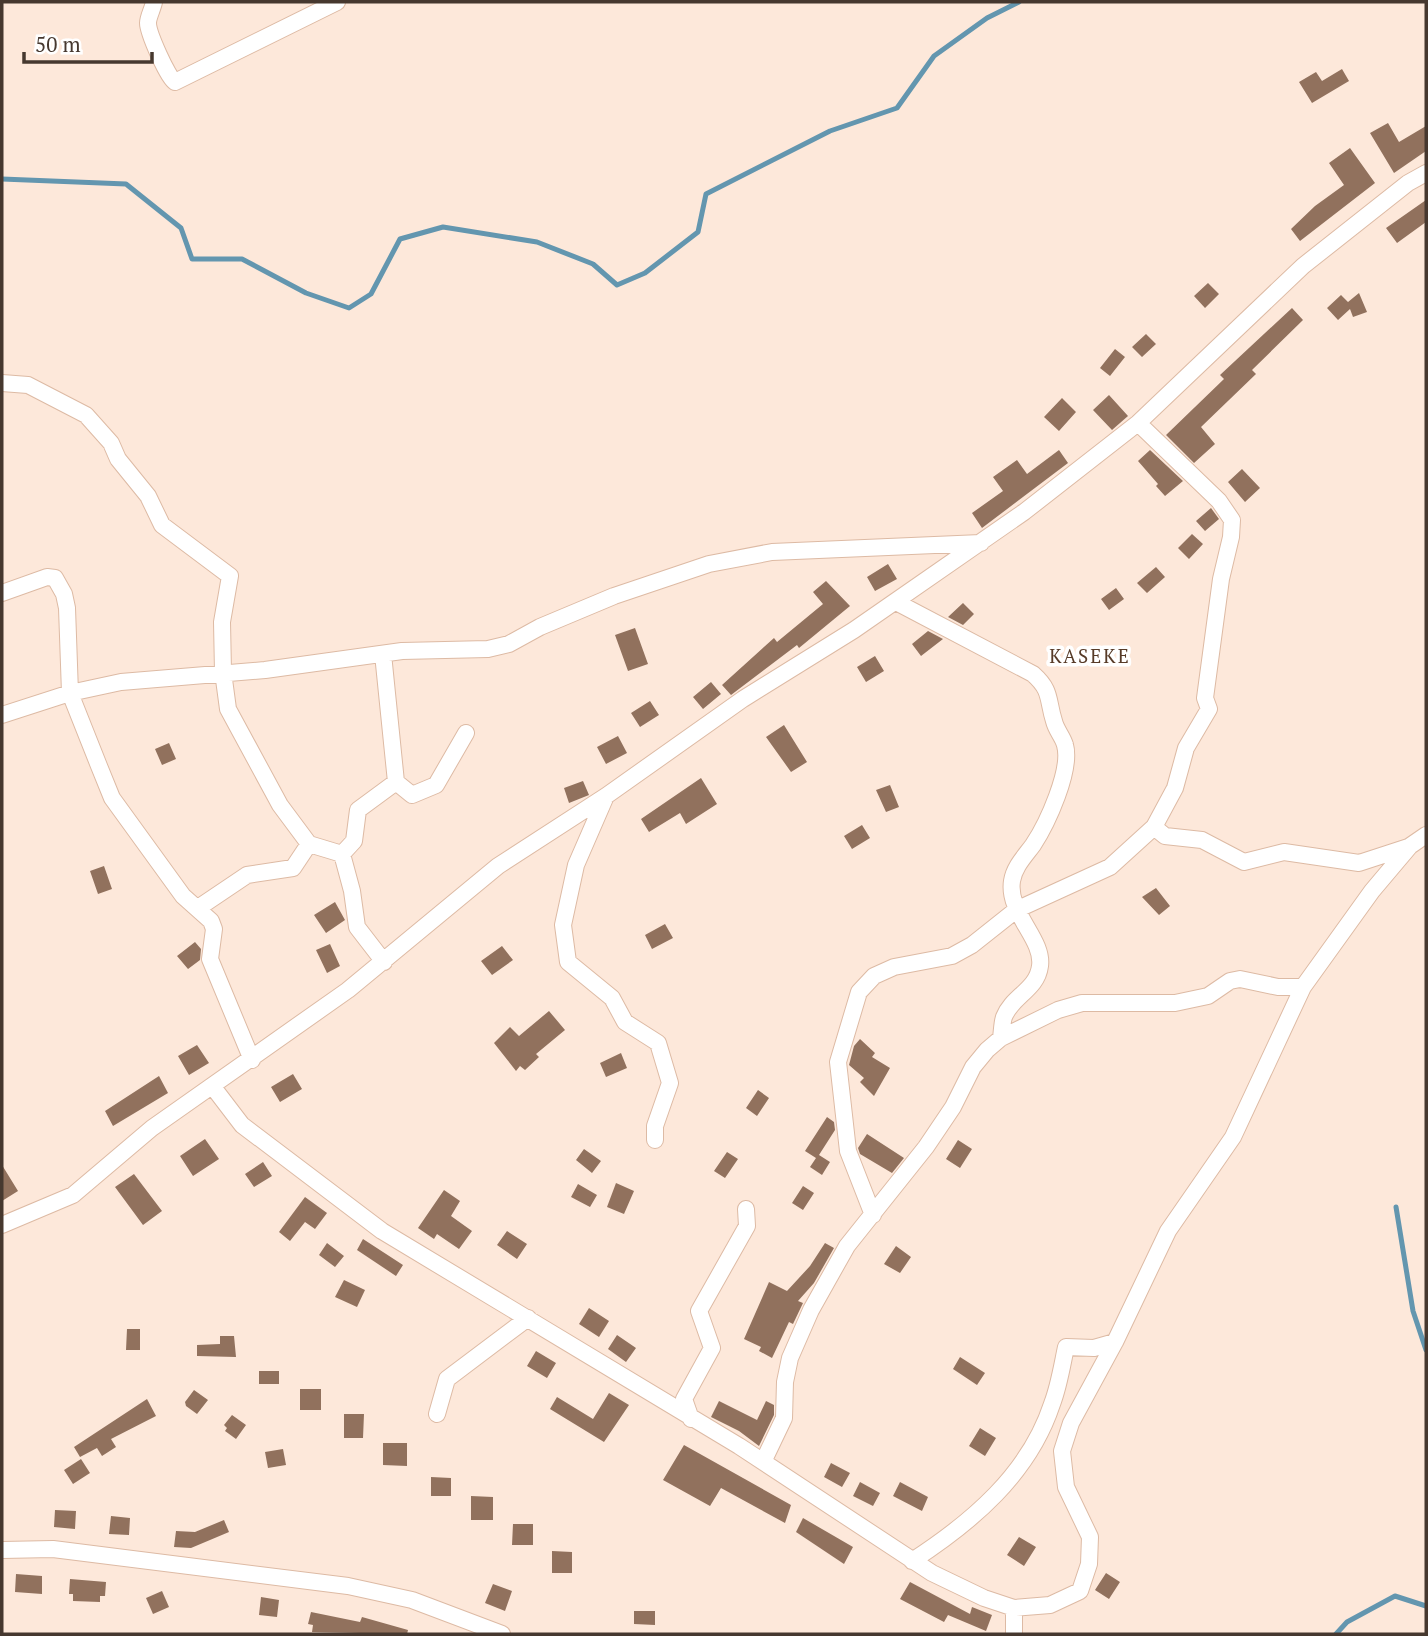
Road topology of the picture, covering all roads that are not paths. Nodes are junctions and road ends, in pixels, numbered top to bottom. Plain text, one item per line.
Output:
1 (154, 2) edge
2 (337, 2) edge
3 (1426, 173) edge
4 (2, 383) edge
5 (1138, 423) junction
6 (981, 543) junction
7 (2, 593) edge
8 (896, 602) junction
9 (383, 654) junction
10 (223, 672) junction
11 (70, 693) junction
12 (2, 715) edge
13 (466, 733) dead end
14 (396, 782) junction
15 (606, 796) junction
16 (1154, 827) junction
17 (1426, 835) edge
18 (309, 844) junction
19 (1410, 846) junction
20 (342, 854) junction
21 (198, 908) junction
22 (1016, 910) junction
23 (384, 962) junction
24 (1303, 987) junction
25 (1001, 1038) junction
26 (252, 1060) junction
27 (213, 1087) junction
28 (655, 1140) dead end
29 (746, 1209) dead end
30 (873, 1214) junction
31 (2, 1225) edge
32 (528, 1318) junction
33 (1115, 1342) junction
34 (437, 1414) dead end
35 (691, 1419) junction
36 (763, 1462) junction
37 (2, 1550) edge
38 (912, 1561) junction
39 (1014, 1608) junction
40 (502, 1634) edge
41 (1014, 1634) edge

1 - 2 street
3 - 5 street
4 - 10 street
5 - 6 street
5 - 16 street
6 - 8 street
6 - 9 street
7 - 11 street
8 - 15 street
8 - 22 street
9 - 10 street
9 - 14 street
10 - 11 street
10 - 18 street
11 - 12 street
11 - 21 street
13 - 14 street
14 - 20 street
15 - 23 street
15 - 28 street
16 - 19 street
16 - 22 street
17 - 19 street
18 - 20 street
18 - 21 street
19 - 24 street
20 - 23 street
21 - 26 street
22 - 25 street
22 - 30 street
23 - 26 street
24 - 25 street
24 - 33 street
25 - 30 street
26 - 27 street
27 - 31 street
27 - 32 street
29 - 35 street
30 - 36 street
32 - 34 street
32 - 35 street
33 - 38 street
33 - 39 street
35 - 36 street
36 - 38 street
37 - 40 street
38 - 39 street
39 - 41 street

